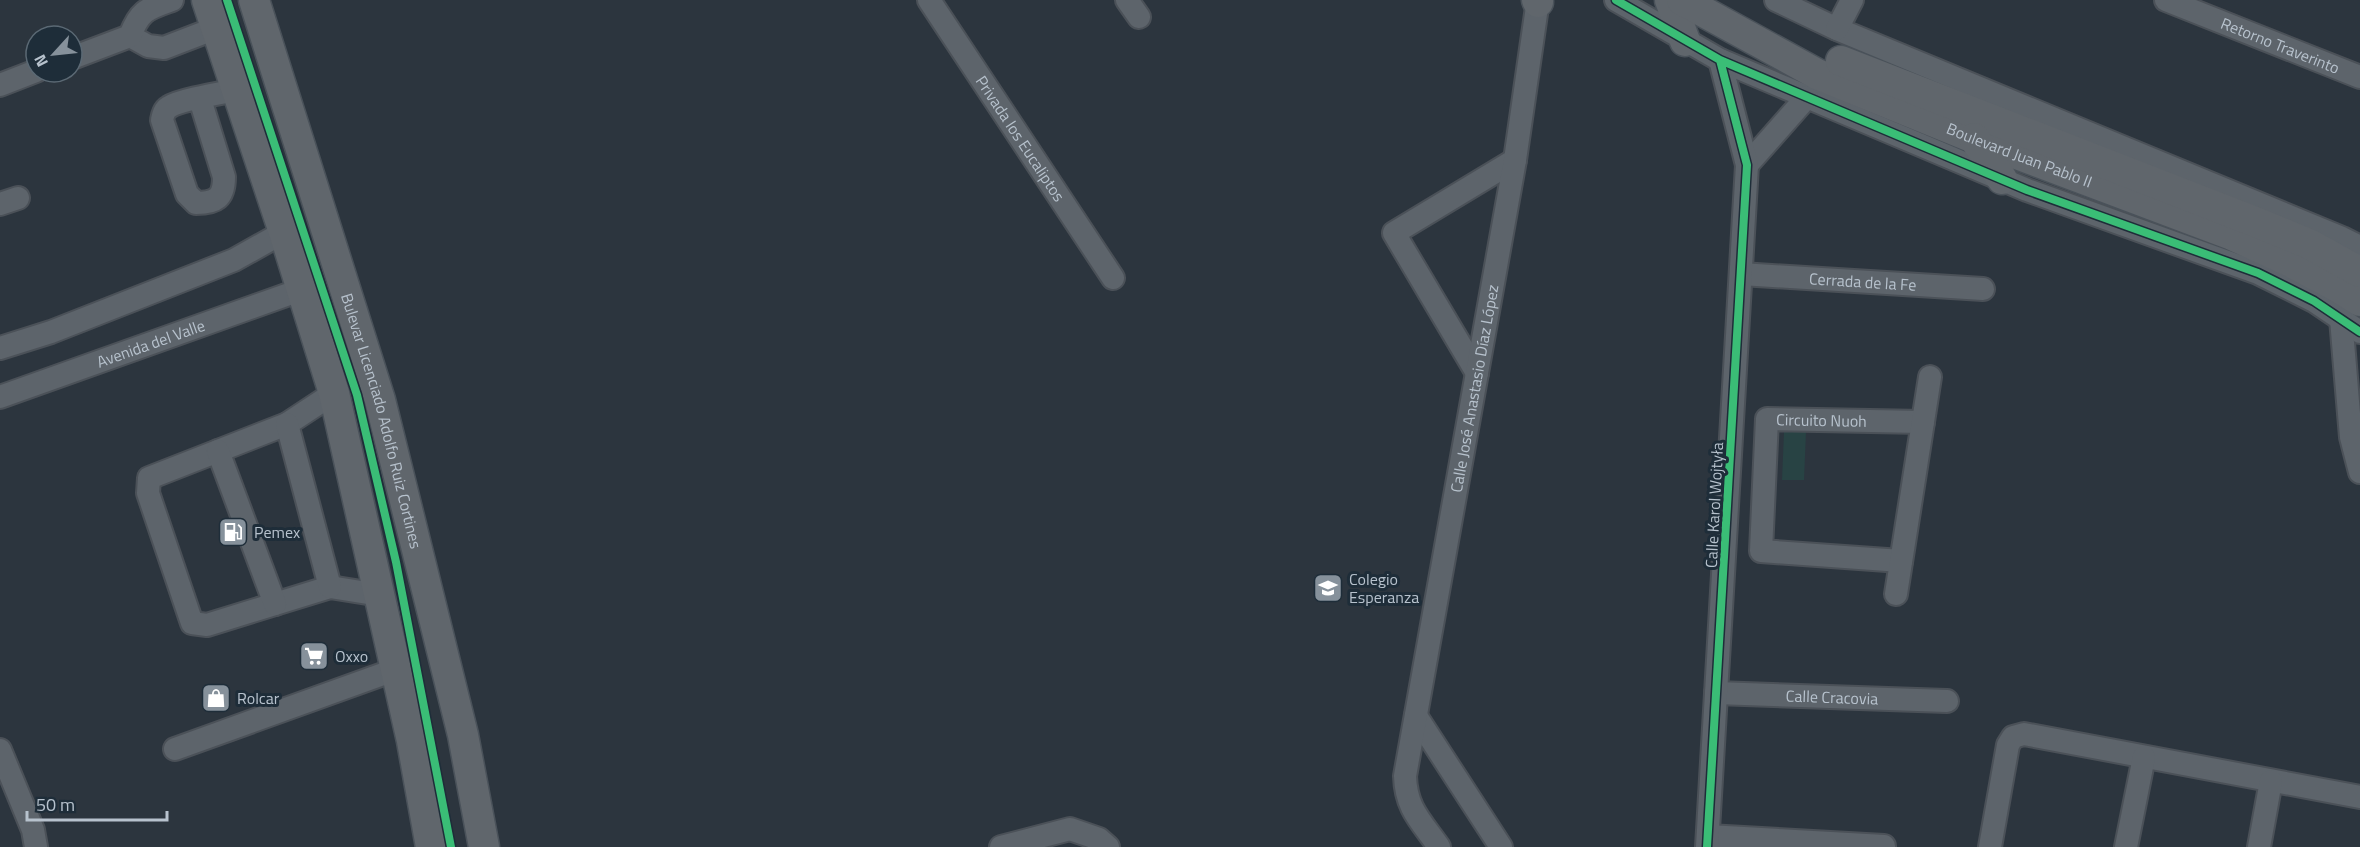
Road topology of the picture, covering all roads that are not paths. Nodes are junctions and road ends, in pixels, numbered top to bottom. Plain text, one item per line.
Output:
1 (172, 0) edge
2 (254, 0) edge
3 (929, 0) edge
4 (1616, 0) edge
5 (1670, 0) edge
6 (1682, 0) edge
7 (1716, 0) edge
8 (1776, 0) edge
9 (1852, 0) edge
10 (2166, 0) edge
11 (1537, 1) edge
12 (212, 14) edge
13 (1837, 29) junction
14 (130, 36) junction
15 (1685, 40) junction
16 (84, 53) edge
17 (1720, 60) junction
18 (24, 76) edge
19 (2360, 77) edge
20 (280, 78) junction
21 (0, 85) edge
22 (236, 88) junction
23 (1807, 97) junction
24 (200, 99) dead end
25 (1974, 138) junction
26 (1515, 160) junction
27 (1747, 165) junction
28 (2002, 180) junction
29 (284, 232) junction
30 (2249, 243) junction
31 (2360, 247) edge
32 (2360, 272) edge
33 (2258, 273) junction
34 (1742, 274) junction
35 (1113, 278) dead end
36 (303, 289) junction
37 (1983, 289) dead end
38 (2354, 317) edge
39 (0, 348) edge
40 (1477, 373) junction
41 (1930, 377) dead end
42 (334, 393) junction
43 (0, 397) edge
44 (1923, 422) junction
45 (287, 424) junction
46 (218, 451) junction
47 (1729, 465) junction
48 (1765, 467) junction
49 (2360, 472) edge
50 (1727, 500) junction
51 (1764, 502) junction
52 (1901, 561) junction
53 (330, 587) junction
54 (1896, 594) dead end
55 (380, 595) junction
56 (275, 604) junction
57 (396, 669) junction
58 (1716, 693) junction
59 (1947, 701) dead end
60 (1416, 716) junction
61 (175, 749) dead end
62 (0, 750) edge
63 (2144, 756) junction
64 (2271, 781) junction
65 (2360, 797) edge
66 (1707, 842) edge
67 (1884, 846) edge
68 (36, 847) edge
69 (431, 847) edge
70 (484, 847) edge
71 (1001, 847) edge
72 (1108, 847) edge
73 (1439, 847) edge
74 (1501, 847) edge
75 (1990, 847) edge
76 (2126, 847) edge
77 (2259, 847) edge

1 - 14 street
2 - 20 main road, Bulevar Licenciado Adolfo Ruiz Cortines
3 - 35 street, Privada los Eucaliptos
4 - 15 street
5 - 15 main road
6 - 25 main road, Boulevard Juan Pablo II
7 - 32 main road, Boulevard Juan Pablo II
8 - 13 street
9 - 13 street
10 - 19 street, Retorno Traverinto
11 - 26 street, Calle José Anastasio Díaz López
12 - 14 street
12 - 22 main road
13 - 31 street
14 - 16 street
15 - 17 street
17 - 23 street
17 - 27 street, Calle Karol Wojtyła
18 - 21 street
20 - 22 main road
20 - 70 main road, Bulevar Licenciado Adolfo Ruiz Cortines
22 - 24 street
22 - 29 main road
23 - 27 street
23 - 28 street
25 - 28 main road
25 - 30 main road, Boulevard Juan Pablo II
26 - 40 street, Calle José Anastasio Díaz López
26 - 40 street
27 - 34 street, Calle Karol Wojtyła
28 - 33 street
29 - 36 main road
29 - 39 street
30 - 33 street
30 - 38 main road, Boulevard Juan Pablo II
33 - 38 street
34 - 37 street, Cerrada de la Fe
34 - 47 street, Calle Karol Wojtyła
36 - 42 main road
36 - 43 street, Avenida del Valle
38 - 49 street
40 - 60 street, Calle José Anastasio Díaz López
41 - 44 street
42 - 45 street
42 - 55 main road
44 - 48 street, Circuito Nuoh
44 - 52 street
45 - 46 street
45 - 53 street
46 - 56 street
46 - 56 street
47 - 48 street
47 - 50 street, Calle Karol Wojtyła
48 - 51 street, Circuito Nuoh
50 - 51 street
50 - 58 street, Calle Karol Wojtyła
51 - 52 street, Circuito Nuoh
52 - 54 street
53 - 55 street
53 - 56 street
55 - 57 main road
57 - 61 street
57 - 69 main road
58 - 59 street, Calle Cracovia
58 - 66 street, Calle Karol Wojtyła
60 - 73 street, Calle José Anastasio Díaz López
60 - 74 street
62 - 68 street
63 - 64 street
63 - 75 street
63 - 76 street
64 - 65 street
64 - 77 street
66 - 67 street
71 - 72 street

